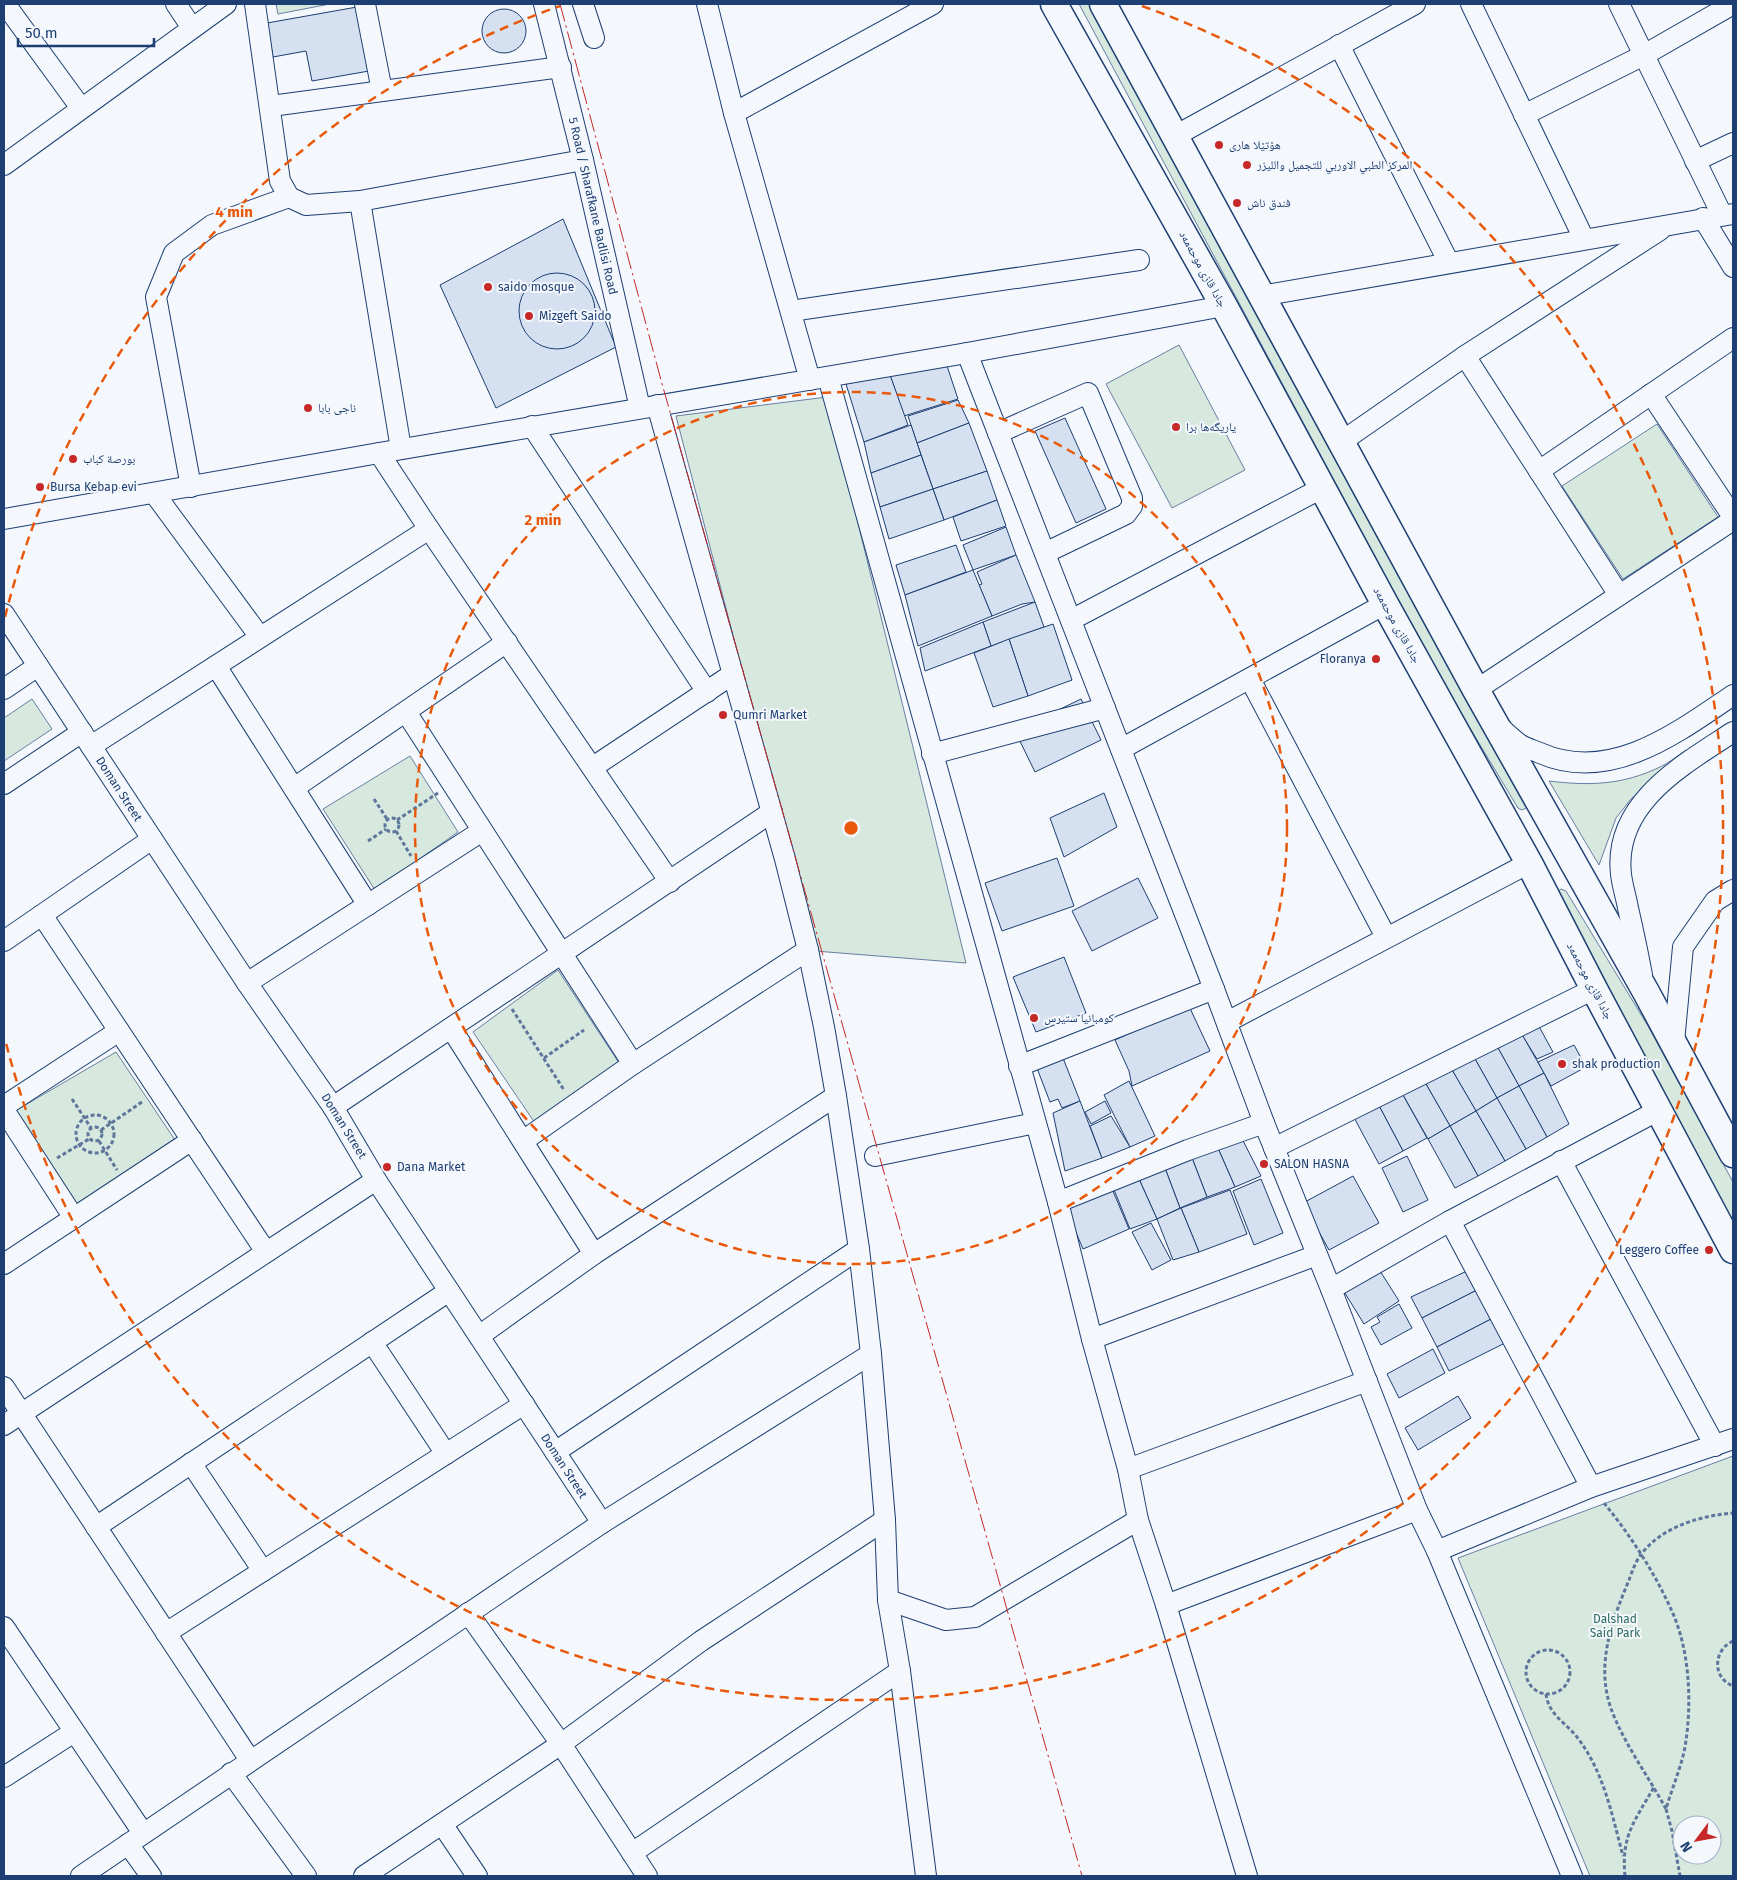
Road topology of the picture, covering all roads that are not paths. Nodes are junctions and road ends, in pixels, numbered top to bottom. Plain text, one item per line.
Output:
1 (5, 4) edge
2 (176, 4) edge
3 (226, 4) edge
4 (257, 4) edge
5 (366, 4) edge
6 (544, 4) edge
7 (582, 4) edge
8 (706, 4) edge
9 (933, 4) edge
10 (1054, 4) edge
11 (1415, 4) edge
12 (1471, 4) edge
13 (1619, 4) edge
14 (1733, 4) edge
15 (1108, 6) edge
16 (192, 28) junction
17 (594, 38) dead end
18 (1338, 45) junction
19 (1644, 55) junction
20 (560, 67) junction
21 (382, 91) junction
22 (271, 106) junction
23 (81, 108) junction
24 (734, 113) junction
25 (1524, 115) junction
26 (1175, 136) junction
27 (1733, 143) edge
28 (583, 160) junction
29 (1696, 161) junction
30 (4, 165) edge
31 (289, 197) junction
32 (360, 201) junction
33 (1719, 216) edge
34 (1668, 224) junction
35 (1584, 239) junction
36 (1140, 260) dead end
37 (1450, 263) junction
38 (1733, 267) edge
39 (1262, 296) junction
40 (1224, 306) junction
41 (791, 312) junction
42 (1733, 338) edge
43 (967, 353) junction
44 (1465, 356) junction
45 (819, 378) junction
46 (1651, 394) junction
47 (648, 406) junction
48 (532, 426) junction
49 (998, 433) junction
50 (1340, 442) junction
51 (401, 449) junction
52 (380, 453) junction
53 (1539, 471) junction
54 (191, 486) junction
55 (1322, 488) junction
56 (154, 493) junction
57 (1733, 518) edge
58 (4, 519) edge
59 (429, 529) junction
60 (1045, 553) junction
61 (1619, 595) junction
62 (1385, 604) junction
63 (4, 614) edge
64 (1071, 620) junction
65 (260, 637) junction
66 (507, 642) junction
67 (38, 666) junction
68 (216, 666) junction
69 (733, 674) junction
70 (1250, 679) junction
71 (4, 689) edge
72 (1476, 690) junction
73 (707, 692) junction
74 (1733, 695) edge
75 (1105, 708) junction
76 (406, 712) junction
77 (1494, 722) junction
78 (1694, 722) junction
79 (1733, 732) edge
80 (86, 739) junction
81 (1710, 747) junction
82 (1121, 750) junction
83 (932, 754) junction
84 (593, 767) junction
85 (4, 784) edge
86 (294, 788) junction
87 (1542, 807) junction
88 (772, 812) junction
89 (1507, 825) junction
90 (482, 831) junction
91 (152, 840) junction
92 (1529, 863) junction
93 (670, 882) junction
94 (1733, 890) edge
95 (368, 905) junction
96 (42, 915) junction
97 (1386, 937) junction
98 (4, 941) edge
99 (808, 950) junction
100 (563, 953) junction
101 (247, 983) junction
102 (1214, 989) junction
103 (1594, 990) junction
104 (1646, 992) junction
105 (1227, 1022) junction
106 (451, 1028) junction
107 (119, 1031) junction
108 (1674, 1042) junction
109 (633, 1064) junction
110 (1019, 1066) junction
111 (836, 1096) junction
112 (4, 1106) edge
113 (333, 1107) junction
114 (4, 1110) edge
115 (1659, 1110) junction
116 (1035, 1123) junction
117 (1264, 1123) junction
118 (1726, 1124) edge
119 (192, 1140) junction
120 (523, 1141) junction
121 (1274, 1148) junction
122 (1733, 1154) edge
123 (875, 1156) dead end
124 (1561, 1161) junction
125 (376, 1180) junction
126 (1058, 1202) junction
127 (74, 1218) junction
128 (1450, 1220) junction
129 (859, 1249) junction
130 (1733, 1250) edge
131 (266, 1252) junction
132 (594, 1254) junction
133 (1317, 1255) junction
134 (4, 1264) edge
135 (1331, 1289) junction
136 (449, 1291) junction
137 (479, 1336) junction
138 (1092, 1339) junction
139 (372, 1342) junction
140 (871, 1354) junction
141 (1367, 1382) junction
142 (4, 1387) edge
143 (524, 1404) junction
144 (12, 1419) edge
145 (1724, 1442) edge
146 (555, 1452) junction
147 (446, 1454) junction
148 (191, 1463) junction
149 (1128, 1469) junction
150 (1591, 1486) junction
151 (1417, 1510) junction
152 (885, 1520) junction
153 (1138, 1520) junction
154 (602, 1523) junction
155 (96, 1527) junction
156 (1437, 1550) junction
157 (263, 1571) junction
158 (888, 1600) junction
159 (1166, 1605) junction
160 (468, 1613) junction
161 (4, 1627) edge
162 (166, 1633) junction
163 (900, 1671) junction
164 (74, 1732) junction
165 (560, 1744) junction
166 (250, 1760) junction
167 (231, 1773) junction
168 (4, 1777) edge
169 (442, 1824) junction
170 (135, 1838) junction
171 (632, 1854) junction
172 (81, 1876) edge
173 (151, 1876) edge
174 (306, 1876) edge
175 (364, 1876) edge
176 (478, 1876) edge
177 (647, 1876) edge
178 (926, 1876) edge
179 (1247, 1876) edge
180 (1572, 1876) edge

1 - 23 street
2 - 16 street
3 - 16 street
4 - 22 street
5 - 21 street
6 - 20 street, 5 Road / Sharafkane Badlisi Road
7 - 17 street
8 - 24 street
9 - 24 street
10 - 40 main road, جادا قازی موحەمەد
11 - 18 street
12 - 25 street
13 - 19 street
14 - 19 street
15 - 26 main road
16 - 23 street
18 - 26 street
18 - 37 street
19 - 25 street
19 - 29 street
20 - 21 street
20 - 28 street, 5 Road / Sharafkane Badlisi Road
21 - 22 street
22 - 31 street
23 - 30 street
24 - 41 street
25 - 35 street
26 - 39 main road
27 - 29 street
28 - 32 street
28 - 47 street, 5 Road / Sharafkane Badlisi Road
29 - 33 street
31 - 32 street
31 - 54 street
32 - 51 street
33 - 34 street
33 - 38 street
34 - 35 street
34 - 44 street
35 - 37 street
36 - 41 street
37 - 39 street
39 - 50 main road
40 - 43 street
40 - 55 main road, جادا قازی موحەمەد
41 - 45 street
42 - 46 street
43 - 45 street
43 - 49 street
44 - 50 street
44 - 53 street
45 - 47 street
45 - 83 street
46 - 53 street
46 - 57 street
47 - 48 street
47 - 69 street, 5 Road / Sharafkane Badlisi Road
48 - 51 street
48 - 73 street
49 - 60 street
49 - 60 street
50 - 72 main road
51 - 52 street
52 - 54 street
52 - 59 street
53 - 61 street
54 - 56 street
55 - 62 main road, جادا قازی موحەمەد
55 - 64 street
56 - 58 street
56 - 65 street
57 - 61 street
59 - 65 street
59 - 66 street
60 - 64 street
61 - 72 street
62 - 70 street
62 - 89 main road, جادا قازی موحەمەد
63 - 67 street, Doman Street
64 - 75 street
65 - 68 street
66 - 76 street
66 - 84 street
67 - 71 street
67 - 80 street, Doman Street
68 - 80 street
68 - 86 street
69 - 73 street
69 - 88 street, 5 Road / Sharafkane Badlisi Road
70 - 82 street
70 - 97 street
72 - 77 main road
73 - 84 street
74 - 78 street
75 - 82 street
75 - 83 street
76 - 86 street
76 - 90 street
77 - 78 street
77 - 87 main road
78 - 81 street
79 - 81 street
80 - 85 street
80 - 91 street, Doman Street
81 - 104 street
82 - 102 street
83 - 110 street
84 - 93 street
86 - 95 street
87 - 89 main road
87 - 104 main road
88 - 93 street
88 - 99 street, 5 Road / Sharafkane Badlisi Road
89 - 92 main road, جادا قازی موحەمەد
90 - 95 street
90 - 100 street
91 - 96 street
91 - 101 street, Doman Street
92 - 97 street
92 - 103 main road, جادا قازی موحەمەد
93 - 100 street
94 - 108 street
95 - 101 street
96 - 98 street
96 - 107 street
97 - 105 street
99 - 109 street
99 - 111 street, 5 Road / Sharafkane Badlisi Road
100 - 106 street
100 - 109 street
101 - 113 street, Doman Street
102 - 105 street
102 - 110 street
103 - 115 main road, جادا قازی موحەمەد
103 - 121 street
104 - 108 main road
105 - 117 street
106 - 113 street
106 - 120 street
107 - 112 street
107 - 119 street
108 - 118 main road
109 - 120 street
110 - 116 street
111 - 129 street, 5 Road / Sharafkane Badlisi Road
111 - 132 street
113 - 125 street, Doman Street
114 - 127 street
115 - 124 street
115 - 130 main road, جادا قازی موحەمەد
116 - 123 street
116 - 126 street
117 - 121 street
117 - 126 street
118 - 122 main road
119 - 127 street
119 - 131 street
120 - 132 street
121 - 133 street
124 - 128 street
124 - 145 street
125 - 131 street
125 - 136 street, Doman Street
126 - 138 street
127 - 134 street
128 - 135 street
128 - 150 street
129 - 140 street, 5 Road / Sharafkane Badlisi Road
129 - 146 street
131 - 144 street
132 - 137 street
133 - 135 street
133 - 138 street
135 - 141 street
136 - 137 street, Doman Street
136 - 139 street
137 - 143 street, Doman Street
138 - 149 street
139 - 147 street
139 - 148 street
140 - 152 street, 5 Road / Sharafkane Badlisi Road
140 - 154 street
141 - 149 street
141 - 151 street
142 - 144 street
143 - 146 street, Doman Street
143 - 147 street
144 - 155 street
145 - 150 street
146 - 154 street, Doman Street
147 - 157 street
148 - 155 street
148 - 157 street
149 - 153 street
150 - 156 street
151 - 156 street
151 - 159 street
152 - 158 street, 5 Road / Sharafkane Badlisi Road
152 - 165 street
153 - 158 street
153 - 159 street
154 - 160 street
155 - 162 street
156 - 180 street
157 - 162 street
158 - 163 street, 5 Road / Sharafkane Badlisi Road
159 - 179 street
160 - 165 street
160 - 166 street
161 - 164 street
162 - 166 street
163 - 171 street
163 - 178 street, 5 Road / Sharafkane Badlisi Road
164 - 168 street
164 - 170 street
165 - 169 street
165 - 171 street
166 - 167 street
167 - 170 street
167 - 174 street
169 - 175 street
169 - 176 street
170 - 172 street
170 - 173 street
171 - 177 street

